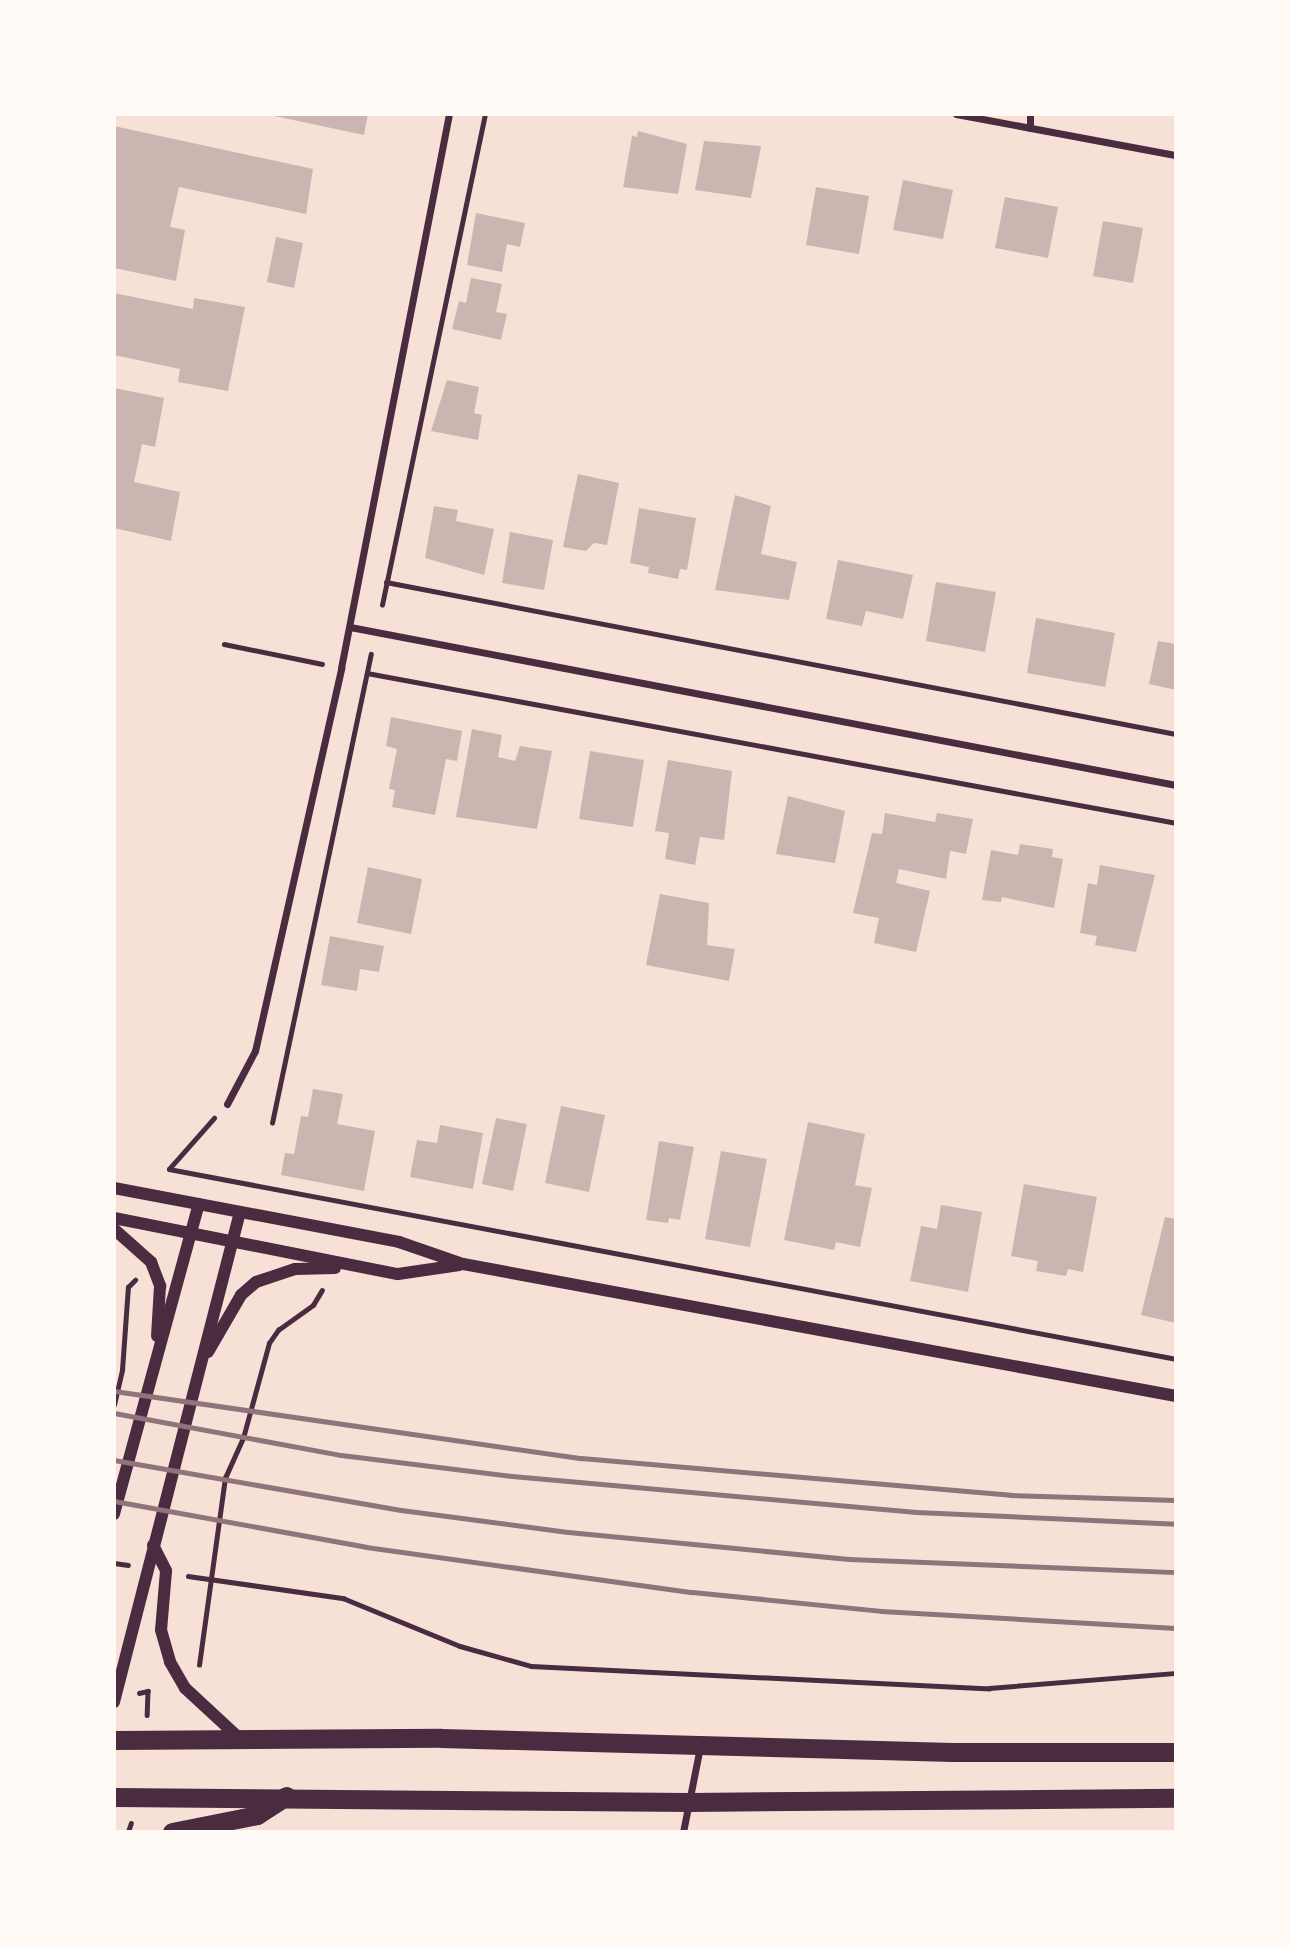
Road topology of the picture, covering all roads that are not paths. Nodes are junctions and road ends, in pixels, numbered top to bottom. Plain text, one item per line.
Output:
1 (449, 114) edge
2 (956, 114) edge
3 (1030, 114) edge
4 (1030, 128) junction
5 (1176, 155) edge
6 (350, 627) junction
7 (1176, 785) edge
8 (227, 1104) road end
9 (114, 1188) edge
10 (199, 1204) junction
11 (240, 1212) junction
12 (114, 1218) edge
13 (114, 1229) edge
14 (191, 1233) junction
15 (233, 1241) junction
16 (463, 1264) junction
17 (398, 1274) junction
18 (156, 1361) junction
19 (202, 1362) junction
20 (1176, 1396) edge
21 (114, 1514) edge
22 (153, 1545) junction
23 (114, 1702) edge
24 (114, 1740) edge
25 (242, 1741) junction
26 (700, 1745) junction
27 (1176, 1752) edge
28 (287, 1796) junction
29 (114, 1797) edge
30 (1176, 1798) edge
31 (689, 1802) junction
32 (172, 1832) edge
33 (683, 1832) edge

1 - 6 street
2 - 4 street
3 - 4 street
4 - 5 street
6 - 7 street
6 - 8 street
9 - 10 street
10 - 11 street
10 - 14 street
11 - 15 street
11 - 16 street
12 - 14 street
13 - 18 street
14 - 15 street
14 - 18 street
15 - 17 street
15 - 19 street
16 - 17 street
16 - 20 street
17 - 19 street
18 - 21 street
19 - 22 street
22 - 23 street
22 - 25 street
24 - 25 highway
25 - 26 highway
26 - 27 highway
26 - 31 street
28 - 29 highway
28 - 31 highway
28 - 32 highway
30 - 31 highway
31 - 33 street

